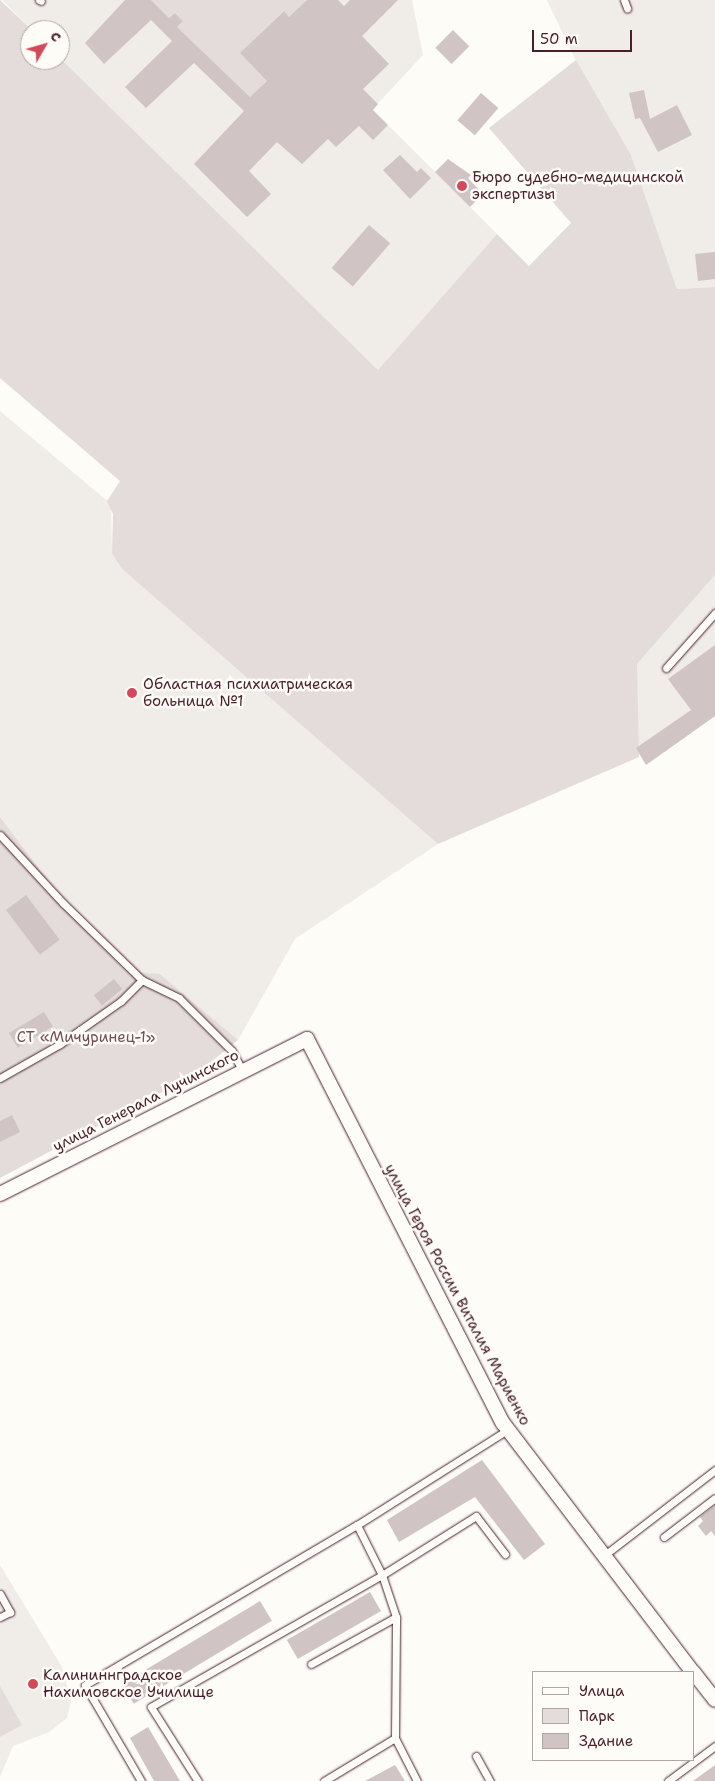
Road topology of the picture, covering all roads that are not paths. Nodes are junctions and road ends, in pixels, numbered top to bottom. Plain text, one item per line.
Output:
1 (624, 0) edge
2 (627, 8) dead end
3 (715, 613) edge
4 (666, 668) dead end
5 (0, 835) edge
6 (142, 980) junction
7 (307, 1039) joint
8 (242, 1070) junction
9 (0, 1078) edge
10 (0, 1194) edge
11 (507, 1430) junction
12 (715, 1470) edge
13 (715, 1498) edge
14 (357, 1525) junction
15 (664, 1537) dead end
16 (505, 1554) dead end
17 (602, 1557) junction
18 (382, 1574) junction
19 (0, 1594) edge
20 (0, 1617) edge
21 (396, 1618) junction
22 (311, 1664) dead end
23 (691, 1671) edge
24 (695, 1675) edge
25 (715, 1700) edge
26 (395, 1738) junction
27 (715, 1746) edge
28 (476, 1756) dead end
29 (695, 1761) edge
30 (695, 1761) edge
31 (141, 1781) edge
32 (198, 1781) edge
33 (324, 1781) edge
34 (417, 1781) edge
35 (490, 1781) edge
36 (668, 1781) edge

1 - 2 lane
3 - 4 lane
5 - 6 lane
6 - 8 lane
6 - 9 lane
7 - 8 street, улица Генерала Лучинского
7 - 11 street, улица Героя России Виталия Мариенко
8 - 10 street, улица Генерала Лучинского
11 - 14 lane
11 - 17 street, улица Героя России Виталия Мариенко
12 - 17 lane
13 - 15 lane
14 - 18 lane
14 - 31 lane
16 - 18 lane
17 - 23 street, улица Героя России Виталия Мариенко
18 - 21 lane
18 - 32 lane
19 - 20 lane
21 - 22 lane
21 - 26 lane
24 - 25 street, улица Героя России Виталия Мариенко
26 - 33 lane
26 - 34 lane
27 - 30 lane
28 - 35 lane
29 - 36 lane

